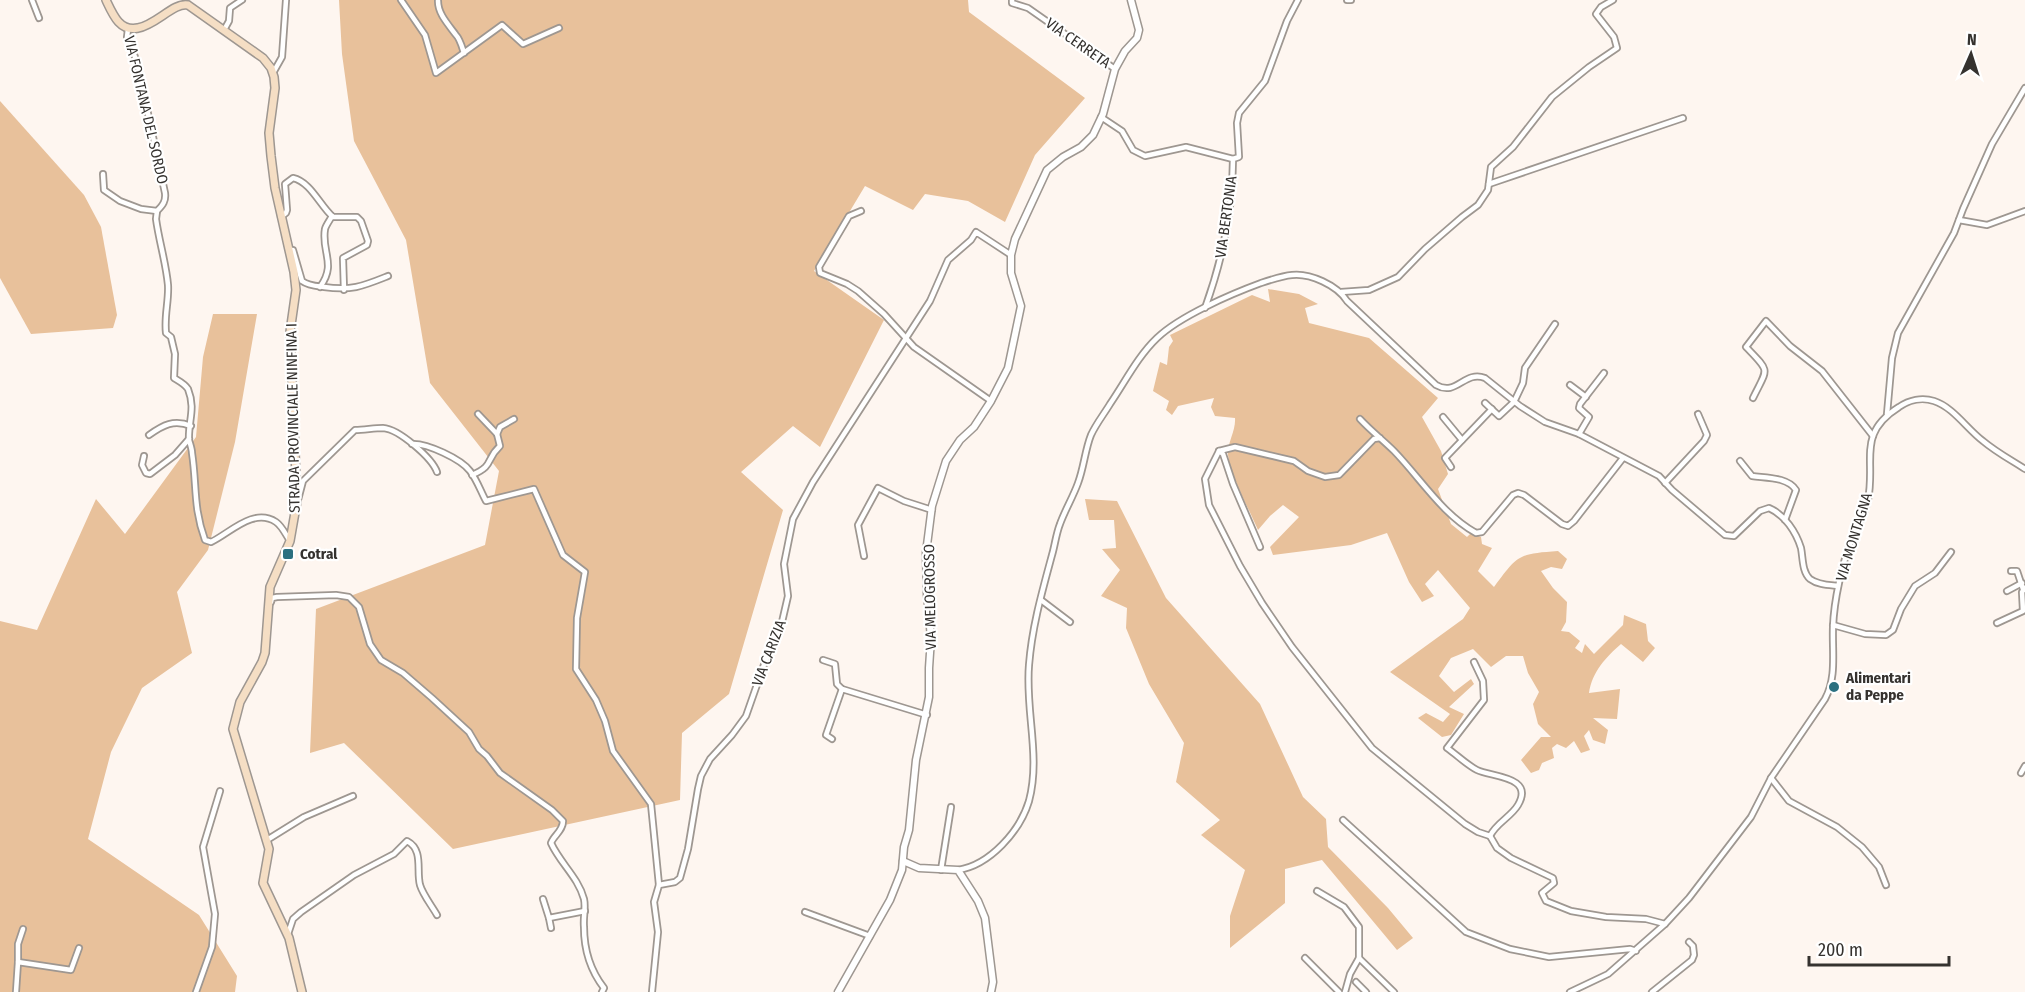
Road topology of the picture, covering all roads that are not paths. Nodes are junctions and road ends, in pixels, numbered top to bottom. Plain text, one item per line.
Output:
1 (32, 0) edge
2 (106, 0) edge
3 (242, 0) edge
4 (286, 0) edge
5 (401, 0) edge
6 (1012, 0) edge
7 (1131, 0) edge
8 (1298, 0) edge
9 (1613, 0) edge
10 (438, 1) edge
11 (39, 18) dead end
12 (559, 28) dead end
13 (128, 29) junction
14 (224, 30) junction
15 (464, 52) junction
16 (1115, 69) junction
17 (273, 73) junction
18 (2025, 88) edge
19 (1101, 117) junction
20 (1683, 118) dead end
21 (1233, 159) junction
22 (103, 174) dead end
23 (1489, 184) junction
24 (157, 211) junction
25 (861, 211) dead end
26 (2025, 211) edge
27 (332, 216) junction
28 (281, 217) junction
29 (1959, 220) junction
30 (289, 250) junction
31 (1011, 255) junction
32 (388, 276) dead end
33 (320, 287) junction
34 (344, 290) junction
35 (1341, 292) junction
36 (1205, 308) junction
37 (1555, 324) dead end
38 (905, 339) junction
39 (1604, 373) dead end
40 (1570, 385) dead end
41 (1586, 397) junction
42 (1753, 399) dead end
43 (992, 401) junction
44 (1514, 402) junction
45 (1485, 403) dead end
46 (1491, 409) junction
47 (478, 414) dead end
48 (1698, 414) dead end
49 (1887, 414) junction
50 (1443, 417) dead end
51 (514, 419) dead end
52 (1360, 419) dead end
53 (191, 426) junction
54 (496, 434) junction
55 (1579, 434) junction
56 (149, 435) dead end
57 (1873, 436) junction
58 (1380, 438) junction
59 (189, 439) junction
60 (1462, 440) junction
61 (411, 444) junction
62 (1219, 452) junction
63 (144, 456) dead end
64 (1623, 458) junction
65 (1740, 461) dead end
66 (1451, 467) dead end
67 (2025, 469) edge
68 (436, 472) dead end
69 (472, 475) junction
70 (1665, 483) junction
71 (297, 501) junction
72 (932, 510) junction
73 (1785, 520) junction
74 (290, 541) junction
75 (1260, 547) dead end
76 (1951, 552) dead end
77 (864, 556) dead end
78 (2011, 571) dead end
79 (1838, 586) junction
80 (2023, 587) edge
81 (2007, 591) dead end
82 (1041, 600) junction
83 (268, 603) junction
84 (2024, 611) edge
85 (1070, 622) dead end
86 (1997, 623) dead end
87 (1833, 625) junction
88 (823, 660) dead end
89 (1474, 662) dead end
90 (843, 689) junction
91 (927, 715) junction
92 (832, 739) dead end
93 (2025, 766) edge
94 (2020, 773) dead end
95 (1771, 778) junction
96 (220, 791) dead end
97 (353, 796) dead end
98 (951, 807) dead end
99 (1343, 820) dead end
100 (1490, 836) junction
101 (267, 840) junction
102 (903, 861) junction
103 (941, 870) junction
104 (958, 870) junction
105 (659, 885) junction
106 (1886, 885) dead end
107 (1317, 891) dead end
108 (543, 899) dead end
109 (585, 911) junction
110 (805, 912) dead end
111 (437, 915) dead end
112 (549, 918) junction
113 (1665, 924) junction
114 (551, 928) dead end
115 (24, 930) dead end
116 (288, 934) junction
117 (870, 936) junction
118 (1689, 942) dead end
119 (79, 948) dead end
120 (1636, 951) junction
121 (1305, 958) dead end
122 (1359, 958) junction
123 (18, 962) junction
124 (1356, 982) dead end
125 (16, 992) edge
126 (196, 992) edge
127 (302, 992) edge
128 (602, 992) edge
129 (652, 992) edge
130 (838, 992) edge
131 (992, 992) edge
132 (1339, 992) edge
133 (1345, 992) edge
134 (1366, 992) edge
135 (1394, 992) edge
136 (1570, 992) edge
137 (1652, 992) edge

1 - 11 street
2 - 13 main road
3 - 14 street
4 - 17 street
5 - 15 street
6 - 16 street, VIA CERRETA
7 - 16 street, VIA MELOGROSSO
8 - 21 street, VIA BERTONIA
9 - 23 street
10 - 15 street
12 - 15 street
13 - 14 main road
13 - 24 street, VIA FONTANA DEL SORDO
14 - 17 main road
16 - 19 street, VIA MELOGROSSO
17 - 28 main road, STRADA PROVINCIALE NINFINA I
18 - 29 street, VIA MONTAGNA
19 - 21 street
19 - 31 street, VIA MELOGROSSO
20 - 23 street
21 - 36 street, VIA BERTONIA
22 - 24 street
23 - 35 street
24 - 53 street, VIA FONTANA DEL SORDO
25 - 38 street
26 - 29 street
27 - 28 street
27 - 33 street
27 - 34 street
28 - 30 main road, STRADA PROVINCIALE NINFINA I
29 - 49 street, VIA MONTAGNA
30 - 33 street
30 - 71 main road, STRADA PROVINCIALE NINFINA I
31 - 38 street, VIA CARIZIA
31 - 43 street, VIA MELOGROSSO
32 - 34 street
33 - 34 street
35 - 36 street
35 - 44 street
36 - 82 street
37 - 44 street
38 - 43 street
38 - 105 street, VIA CARIZIA
39 - 41 street
40 - 41 street
41 - 55 street
42 - 57 street
43 - 72 street, VIA MELOGROSSO
44 - 46 street
44 - 55 street
45 - 46 street
46 - 60 street
47 - 54 street
48 - 70 street
49 - 57 street, VIA MONTAGNA
49 - 67 street
50 - 60 street
51 - 54 street
52 - 58 street
53 - 56 street
53 - 59 street, VIA FONTANA DEL SORDO
54 - 69 street
55 - 64 street
57 - 79 street, VIA MONTAGNA
58 - 62 street
58 - 64 street
59 - 63 street
59 - 74 street, VIA FONTANA DEL SORDO
60 - 66 street
61 - 68 street
61 - 69 street
61 - 71 street
62 - 75 street
62 - 100 street
64 - 70 street
65 - 73 street
69 - 105 street
70 - 73 street
71 - 74 main road, STRADA PROVINCIALE NINFINA I
72 - 77 street
72 - 91 street, VIA MELOGROSSO
73 - 79 street
74 - 83 main road, STRADA PROVINCIALE NINFINA I
76 - 87 street
78 - 80 street
79 - 87 street, VIA MONTAGNA
80 - 81 street
80 - 84 street
82 - 85 street
82 - 104 street
83 - 101 main road, STRADA PROVINCIALE NINFINA I
83 - 109 street
84 - 86 street
87 - 95 street, VIA MONTAGNA
88 - 90 street
89 - 100 street
90 - 91 street
90 - 92 street
91 - 102 street, VIA MELOGROSSO
93 - 94 street
95 - 106 street
95 - 113 street, VIA MONTAGNA
96 - 126 street
97 - 101 street
98 - 103 street
99 - 120 street
100 - 113 street
101 - 116 main road, STRADA PROVINCIALE NINFINA I
102 - 103 street
102 - 117 street, VIA MELOGROSSO
103 - 104 street
104 - 131 street
105 - 129 street
107 - 122 street
108 - 112 street
109 - 112 street
109 - 128 street
110 - 117 street
111 - 116 street
112 - 114 street
113 - 120 street, VIA MONTAGNA
115 - 123 street
116 - 127 main road, STRADA PROVINCIALE NINFINA I
117 - 130 street, VIA MELOGROSSO
118 - 137 street
119 - 123 street
120 - 136 street, VIA MONTAGNA
121 - 132 street
122 - 133 street
122 - 135 street
123 - 125 street
124 - 134 street

